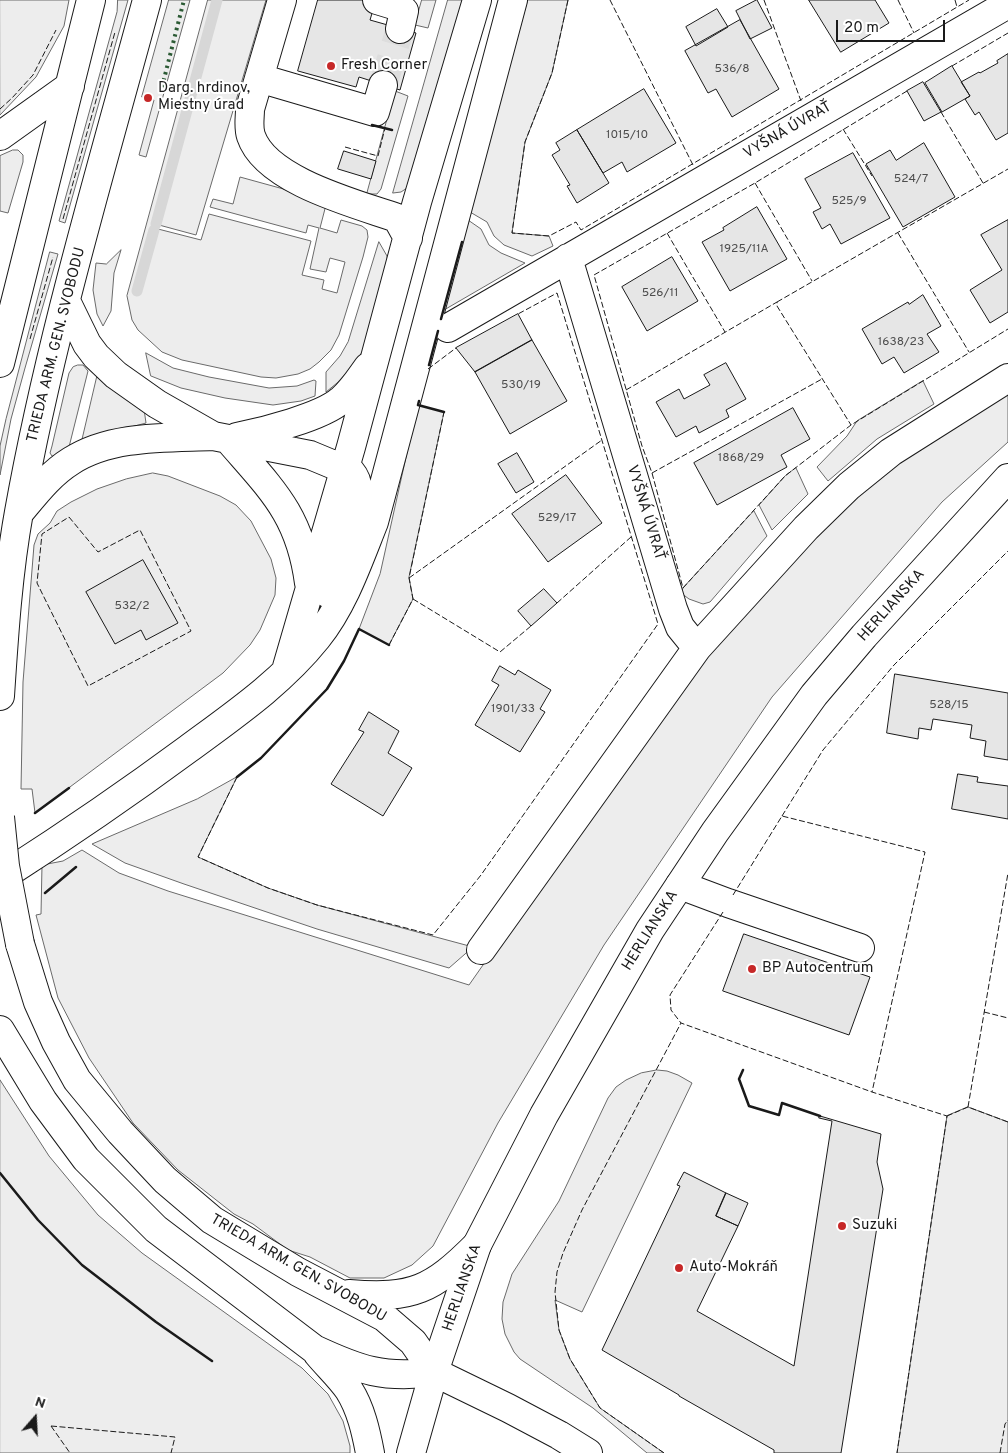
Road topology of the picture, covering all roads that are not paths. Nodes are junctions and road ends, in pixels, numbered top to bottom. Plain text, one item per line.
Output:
1 (91, 0) edge
2 (147, 0) edge
3 (282, 0) edge
4 (477, 0) edge
5 (499, 0) edge
6 (513, 0) edge
7 (1008, 4) edge
8 (499, 50) junction
9 (259, 78) junction
10 (383, 85) tunnel mouth
11 (70, 86) junction
12 (476, 134) junction
13 (0, 136) edge
14 (407, 219) junction
15 (568, 258) junction
16 (66, 301) junction
17 (385, 326) junction
18 (448, 328) dead end
19 (0, 363) edge
20 (1008, 378) edge
21 (405, 400) junction
22 (221, 437) junction
23 (348, 459) junction
24 (1008, 478) edge
25 (18, 514) junction
26 (309, 589) junction
27 (698, 648) junction
28 (285, 673) junction
29 (0, 696) edge
30 (0, 817) edge
31 (0, 878) edge
32 (680, 885) junction
33 (860, 948) dead end
34 (481, 950) dead end
35 (0, 1030) edge
36 (477, 1245) junction
37 (340, 1294) junction
38 (314, 1349) junction
39 (434, 1372) junction
40 (370, 1453) edge
41 (411, 1453) edge
42 (588, 1453) edge

1 - 11 street
2 - 16 street, TRIEDA ARM. GEN. SVOBODU
3 - 9 street
4 - 14 street
5 - 8 street
6 - 8 street
7 - 15 street, VYŠNÁ ÚVRAŤ
8 - 12 street
9 - 10 street
9 - 14 street
11 - 13 street
11 - 19 street
12 - 14 street
12 - 21 street
14 - 17 street
15 - 18 street, VYŠNÁ ÚVRAŤ
15 - 27 street, VYŠNÁ ÚVRAŤ
16 - 22 street
16 - 25 street, TRIEDA ARM. GEN. SVOBODU
17 - 22 street
17 - 23 street
20 - 27 street
21 - 23 street
21 - 28 street
22 - 23 street
22 - 25 street
22 - 26 street
23 - 26 street
23 - 28 street
24 - 32 street, HERLIANSKA
25 - 29 street, TRIEDA ARM. GEN. SVOBODU
26 - 28 street
27 - 34 street
28 - 31 street
30 - 37 street, TRIEDA ARM. GEN. SVOBODU, bridge
32 - 33 street
32 - 36 street, HERLIANSKA
35 - 38 street
36 - 37 street
36 - 39 street, HERLIANSKA
37 - 39 street, TRIEDA ARM. GEN. SVOBODU
38 - 39 street
38 - 40 street
39 - 41 street, HERLIANSKA
39 - 42 street

